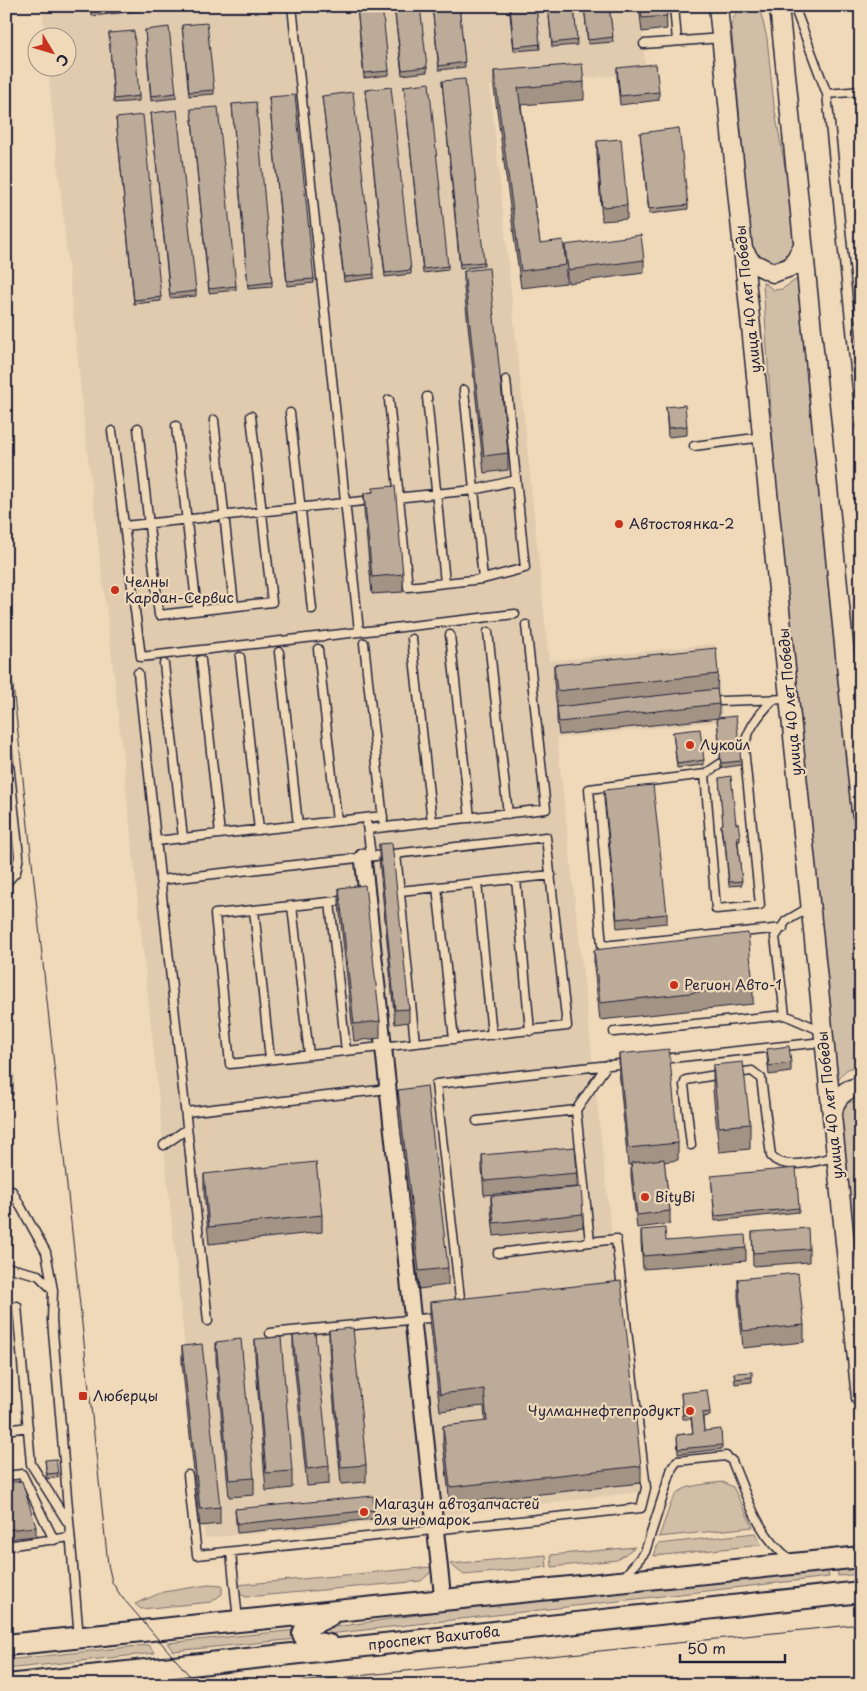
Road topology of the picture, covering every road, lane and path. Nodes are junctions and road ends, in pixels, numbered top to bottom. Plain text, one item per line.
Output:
1 (292, 6) edge
2 (674, 6) edge
3 (718, 6) edge
4 (730, 6) edge
5 (766, 6) edge
6 (778, 6) edge
7 (794, 6) edge
8 (780, 32) junction
9 (721, 38) junction
10 (677, 41) junction
11 (644, 44) dead end
12 (861, 91) edge
13 (827, 94) junction
14 (802, 248) junction
15 (743, 249) junction
16 (506, 380) dead end
17 (464, 390) dead end
18 (426, 397) dead end
19 (390, 400) dead end
20 (860, 403) edge
21 (290, 412) dead end
22 (251, 416) dead end
23 (214, 420) dead end
24 (176, 426) dead end
25 (138, 428) dead end
26 (861, 428) edge
27 (112, 431) dead end
28 (763, 437) junction
29 (694, 446) dead end
30 (516, 480) junction
31 (474, 490) junction
32 (436, 494) junction
33 (399, 497) junction
34 (390, 498) edge
35 (381, 499) edge
36 (345, 502) junction
37 (300, 507) junction
38 (262, 511) junction
39 (224, 515) junction
40 (186, 519) junction
41 (149, 523) junction
42 (124, 526) junction
43 (483, 579) junction
44 (445, 583) junction
45 (234, 606) junction
46 (312, 609) dead end
47 (196, 610) junction
48 (515, 614) dead end
49 (526, 625) dead end
50 (359, 631) junction
51 (488, 632) dead end
52 (450, 635) dead end
53 (412, 639) dead end
54 (364, 643) dead end
55 (318, 649) dead end
56 (279, 652) dead end
57 (240, 657) dead end
58 (201, 660) dead end
59 (164, 664) dead end
60 (138, 674) dead end
61 (790, 698) junction
62 (773, 700) junction
63 (721, 701) edge
64 (6, 736) edge
65 (744, 748) junction
66 (858, 756) edge
67 (705, 774) junction
68 (861, 812) edge
69 (508, 814) junction
70 (383, 816) junction
71 (366, 818) junction
72 (470, 818) junction
73 (337, 821) junction
74 (432, 822) junction
75 (298, 825) junction
76 (384, 827) junction
77 (368, 829) junction
78 (259, 830) junction
79 (220, 834) junction
80 (183, 838) junction
81 (156, 841) junction
82 (396, 854) junction
83 (367, 857) junction
84 (550, 875) junction
85 (516, 879) junction
86 (160, 880) junction
87 (6, 883) edge
88 (477, 883) junction
89 (437, 887) junction
90 (400, 891) junction
91 (368, 898) junction
92 (330, 902) junction
93 (292, 906) junction
94 (810, 907) junction
95 (254, 910) junction
96 (783, 928) junction
97 (785, 1015) junction
98 (530, 1030) junction
99 (614, 1032) dead end
100 (492, 1035) junction
101 (823, 1037) junction
102 (454, 1039) junction
103 (415, 1043) junction
104 (384, 1047) junction
105 (346, 1051) junction
106 (309, 1055) junction
107 (270, 1059) junction
108 (656, 1060) edge
109 (636, 1062) edge
110 (607, 1065) junction
111 (861, 1087) edge
112 (437, 1095) junction
113 (428, 1096) edge
114 (392, 1097) junction
115 (576, 1110) junction
116 (186, 1112) junction
117 (477, 1121) dead end
118 (832, 1128) junction
119 (187, 1130) junction
120 (164, 1145) dead end
121 (691, 1145) dead end
122 (580, 1154) junction
123 (570, 1155) edge
124 (836, 1158) junction
125 (6, 1190) edge
126 (586, 1196) junction
127 (576, 1197) edge
128 (590, 1242) junction
129 (498, 1253) dead end
130 (6, 1268) edge
131 (53, 1290) junction
132 (623, 1296) junction
133 (614, 1297) edge
134 (17, 1306) dead end
135 (857, 1319) edge
136 (414, 1320) junction
137 (208, 1321) dead end
138 (270, 1333) dead end
139 (861, 1398) edge
140 (28, 1428) junction
141 (6, 1430) edge
142 (6, 1476) edge
143 (188, 1476) dead end
144 (70, 1525) junction
145 (436, 1530) junction
146 (70, 1538) junction
147 (54, 1540) junction
148 (6, 1546) edge
149 (231, 1553) junction
150 (861, 1557) edge
151 (797, 1564) junction
152 (620, 1582) junction
153 (861, 1592) edge
154 (443, 1600) junction
155 (341, 1611) junction
156 (238, 1622) junction
157 (79, 1638) junction
158 (6, 1645) edge
159 (343, 1648) junction
160 (62, 1682) edge
161 (7, 1685) edge

1 - 36 lane
2 - 10 lane
3 - 9 street, улица 40 лет Победы
4 - 9 street
5 - 8 street
6 - 8 street
7 - 13 lane
8 - 14 street
9 - 10 lane
9 - 15 street, улица 40 лет Победы
10 - 11 lane
12 - 13 lane
13 - 20 lane
14 - 15 street
14 - 66 street
15 - 28 street, улица 40 лет Победы
16 - 30 lane
17 - 31 lane
18 - 32 lane
19 - 33 lane
20 - 26 lane
21 - 37 lane
22 - 38 lane
23 - 39 lane
24 - 40 lane
25 - 41 lane
27 - 42 lane
28 - 29 lane
28 - 61 street, улица 40 лет Победы
30 - 31 lane
30 - 43 lane
31 - 32 lane
31 - 43 lane
32 - 33 lane
32 - 44 lane
33 - 34 lane
33 - 44 lane
35 - 36 lane
36 - 37 lane
36 - 50 lane
37 - 38 lane
37 - 46 lane
38 - 39 lane
38 - 45 lane
39 - 40 lane
39 - 45 lane
40 - 41 lane
40 - 47 lane
41 - 42 lane
41 - 47 lane
42 - 50 lane
43 - 44 lane
45 - 47 lane
48 - 50 lane
49 - 69 lane
51 - 69 lane
52 - 72 lane
53 - 74 lane
54 - 70 lane
55 - 73 lane
56 - 75 lane
57 - 78 lane
58 - 79 lane
59 - 80 lane
60 - 81 lane
61 - 62 lane
61 - 94 street, улица 40 лет Победы
62 - 63 lane
62 - 65 lane
64 - 87 lane
65 - 67 lane
65 - 67 lane
66 - 68 street
67 - 96 lane
69 - 72 lane
70 - 71 lane
70 - 76 lane
71 - 73 lane
71 - 77 lane
72 - 74 lane
73 - 75 lane
74 - 76 lane
75 - 78 lane
76 - 77 lane
77 - 83 lane
78 - 79 lane
79 - 80 lane
80 - 81 lane
81 - 86 lane
82 - 83 lane
82 - 84 lane
82 - 90 lane
83 - 86 lane
83 - 91 street
84 - 85 lane
84 - 98 lane
85 - 88 lane
85 - 98 lane
86 - 116 lane
88 - 89 lane
88 - 100 lane
89 - 90 lane
89 - 102 lane
90 - 103 lane
91 - 92 lane
91 - 104 street
92 - 93 lane
92 - 105 lane
93 - 95 lane
93 - 106 lane
94 - 96 lane
94 - 101 street, улица 40 лет Победы
95 - 107 lane
95 - 107 lane
96 - 97 lane
97 - 99 lane
97 - 101 lane
98 - 100 lane
100 - 102 lane
101 - 108 lane
101 - 118 street, улица 40 лет Победы
102 - 103 lane
103 - 104 lane
104 - 105 lane
104 - 114 street
105 - 106 lane
106 - 107 lane
109 - 110 lane
110 - 112 lane
110 - 115 lane
111 - 118 street
112 - 113 lane
112 - 136 lane
114 - 116 lane
114 - 136 street
115 - 117 lane
115 - 122 lane
116 - 119 lane
118 - 124 street, улица 40 лет Победы
119 - 120 lane
119 - 137 lane
121 - 124 lane
122 - 123 lane
122 - 126 lane
124 - 135 street, улица 40 лет Победы
125 - 131 lane
126 - 127 lane
126 - 128 lane
128 - 129 lane
128 - 132 lane
130 - 131 lane
131 - 144 lane
132 - 133 lane
132 - 145 lane
134 - 140 lane
135 - 139 street, улица 40 лет Победы
136 - 138 lane
136 - 145 street
140 - 141 lane
140 - 144 lane
142 - 147 lane
143 - 149 lane
144 - 146 lane
145 - 149 lane
145 - 154 street
146 - 147 lane
146 - 157 lane
147 - 148 lane
149 - 156 lane
150 - 151 main road
151 - 152 main road
151 - 152 lane
152 - 154 main road
153 - 159 main road, проспект Вахитова
154 - 155 main road
155 - 156 main road
155 - 159 main road
156 - 157 main road
157 - 158 main road
159 - 160 main road, проспект Вахитова
160 - 161 main road, проспект Вахитова

